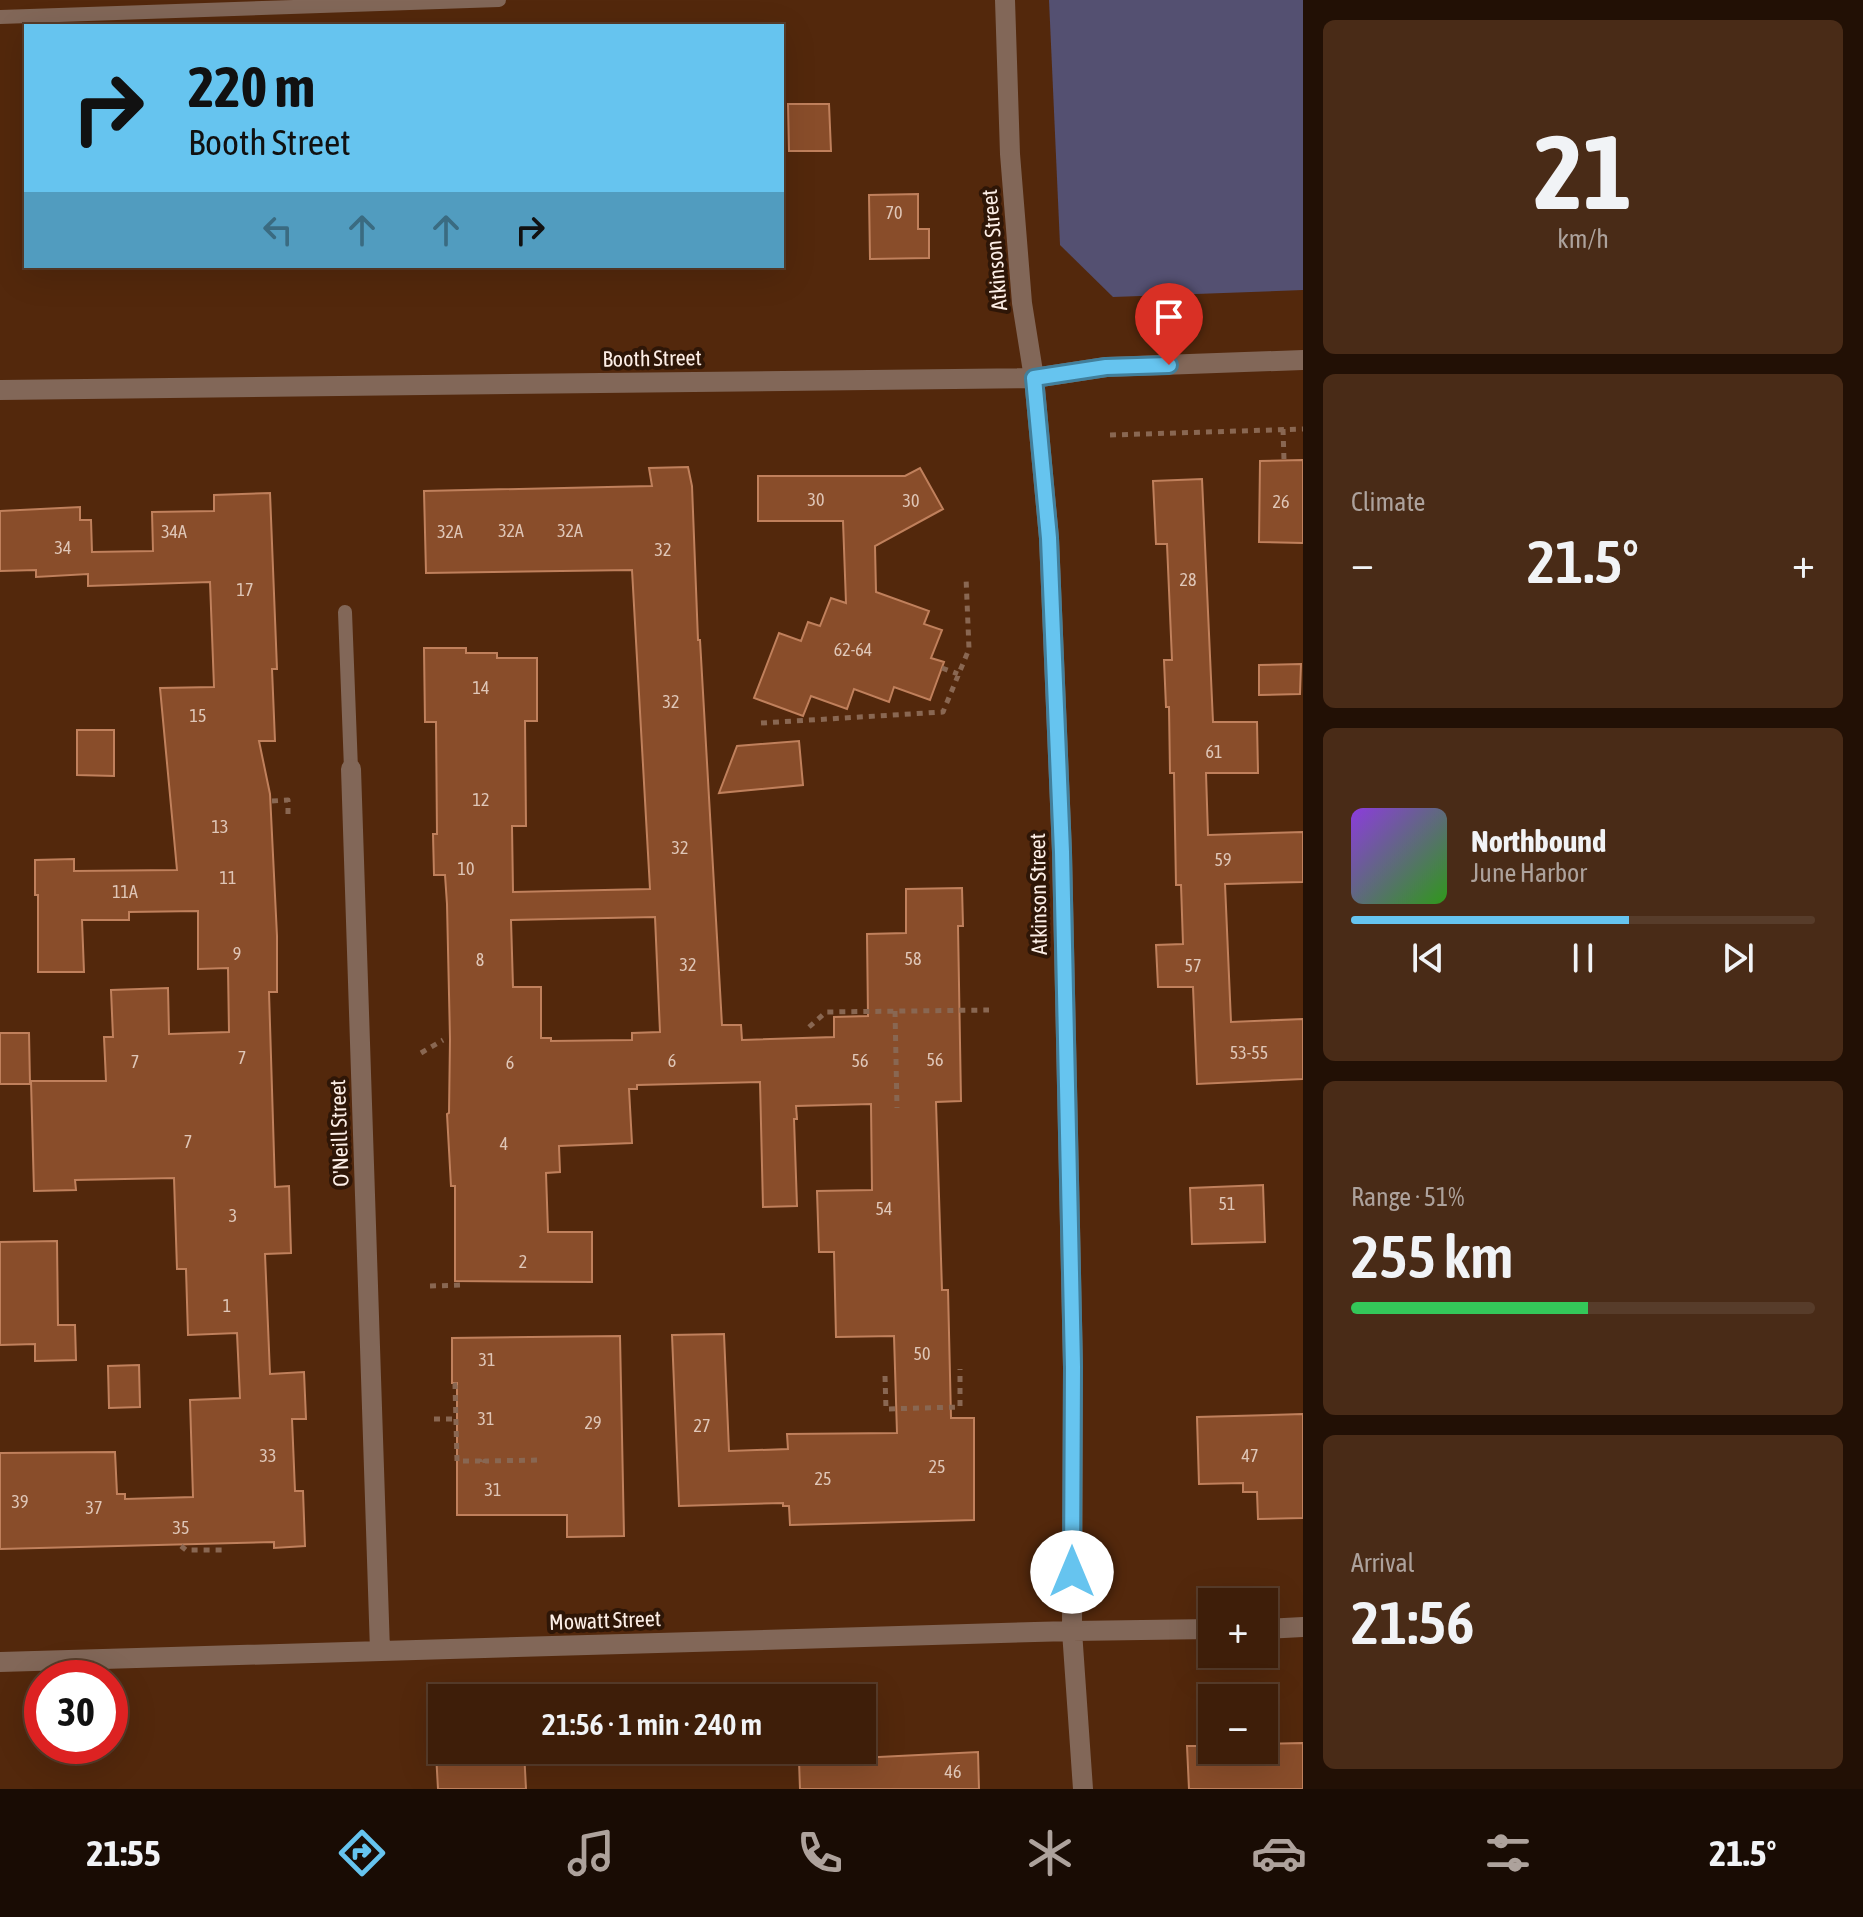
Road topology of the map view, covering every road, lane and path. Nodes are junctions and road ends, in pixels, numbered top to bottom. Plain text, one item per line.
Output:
1 (499, 0) edge
2 (1005, 0) edge
3 (0, 17) edge
4 (1303, 360) edge
5 (1034, 378) junction
6 (0, 390) edge
7 (1283, 429) junction
8 (1303, 429) edge
9 (1110, 435) dead end
10 (1284, 460) dead end
11 (966, 577) dead end
12 (345, 612) dead end
13 (942, 668) dead end
14 (958, 674) junction
15 (761, 723) dead end
16 (351, 769) joint
17 (272, 801) dead end
18 (288, 816) dead end
19 (989, 1010) dead end
20 (895, 1011) junction
21 (809, 1027) dead end
22 (443, 1040) dead end
23 (421, 1053) dead end
24 (897, 1108) dead end
25 (464, 1285) dead end
26 (430, 1286) dead end
27 (960, 1369) dead end
28 (885, 1376) dead end
29 (457, 1385) dead end
30 (434, 1419) dead end
31 (455, 1419) junction
32 (541, 1460) dead end
33 (181, 1546) dead end
34 (224, 1550) dead end
35 (1303, 1627) edge
36 (1278, 1628) edge
37 (1198, 1629) edge
38 (1072, 1631) junction
39 (380, 1651) junction
40 (0, 1662) edge
41 (1083, 1789) edge

1 - 3 lane
2 - 5 street, Atkinson Street
4 - 5 street, Booth Street
5 - 6 street, Booth Street
5 - 38 street, Atkinson Street
7 - 8 path
7 - 9 path
7 - 10 path
11 - 14 path
12 - 16 lane, O'Neill Street
13 - 14 path
14 - 15 path
16 - 39 street, O'Neill Street
17 - 18 path
19 - 20 path
20 - 21 path
20 - 24 path
22 - 23 path
25 - 26 path
27 - 28 path
29 - 31 path
30 - 31 path
31 - 32 path
33 - 34 path
35 - 36 street
37 - 38 street, Mowatt Street
38 - 39 street, Mowatt Street
38 - 41 street, Atkinson Street
39 - 40 street, Mowatt Street

